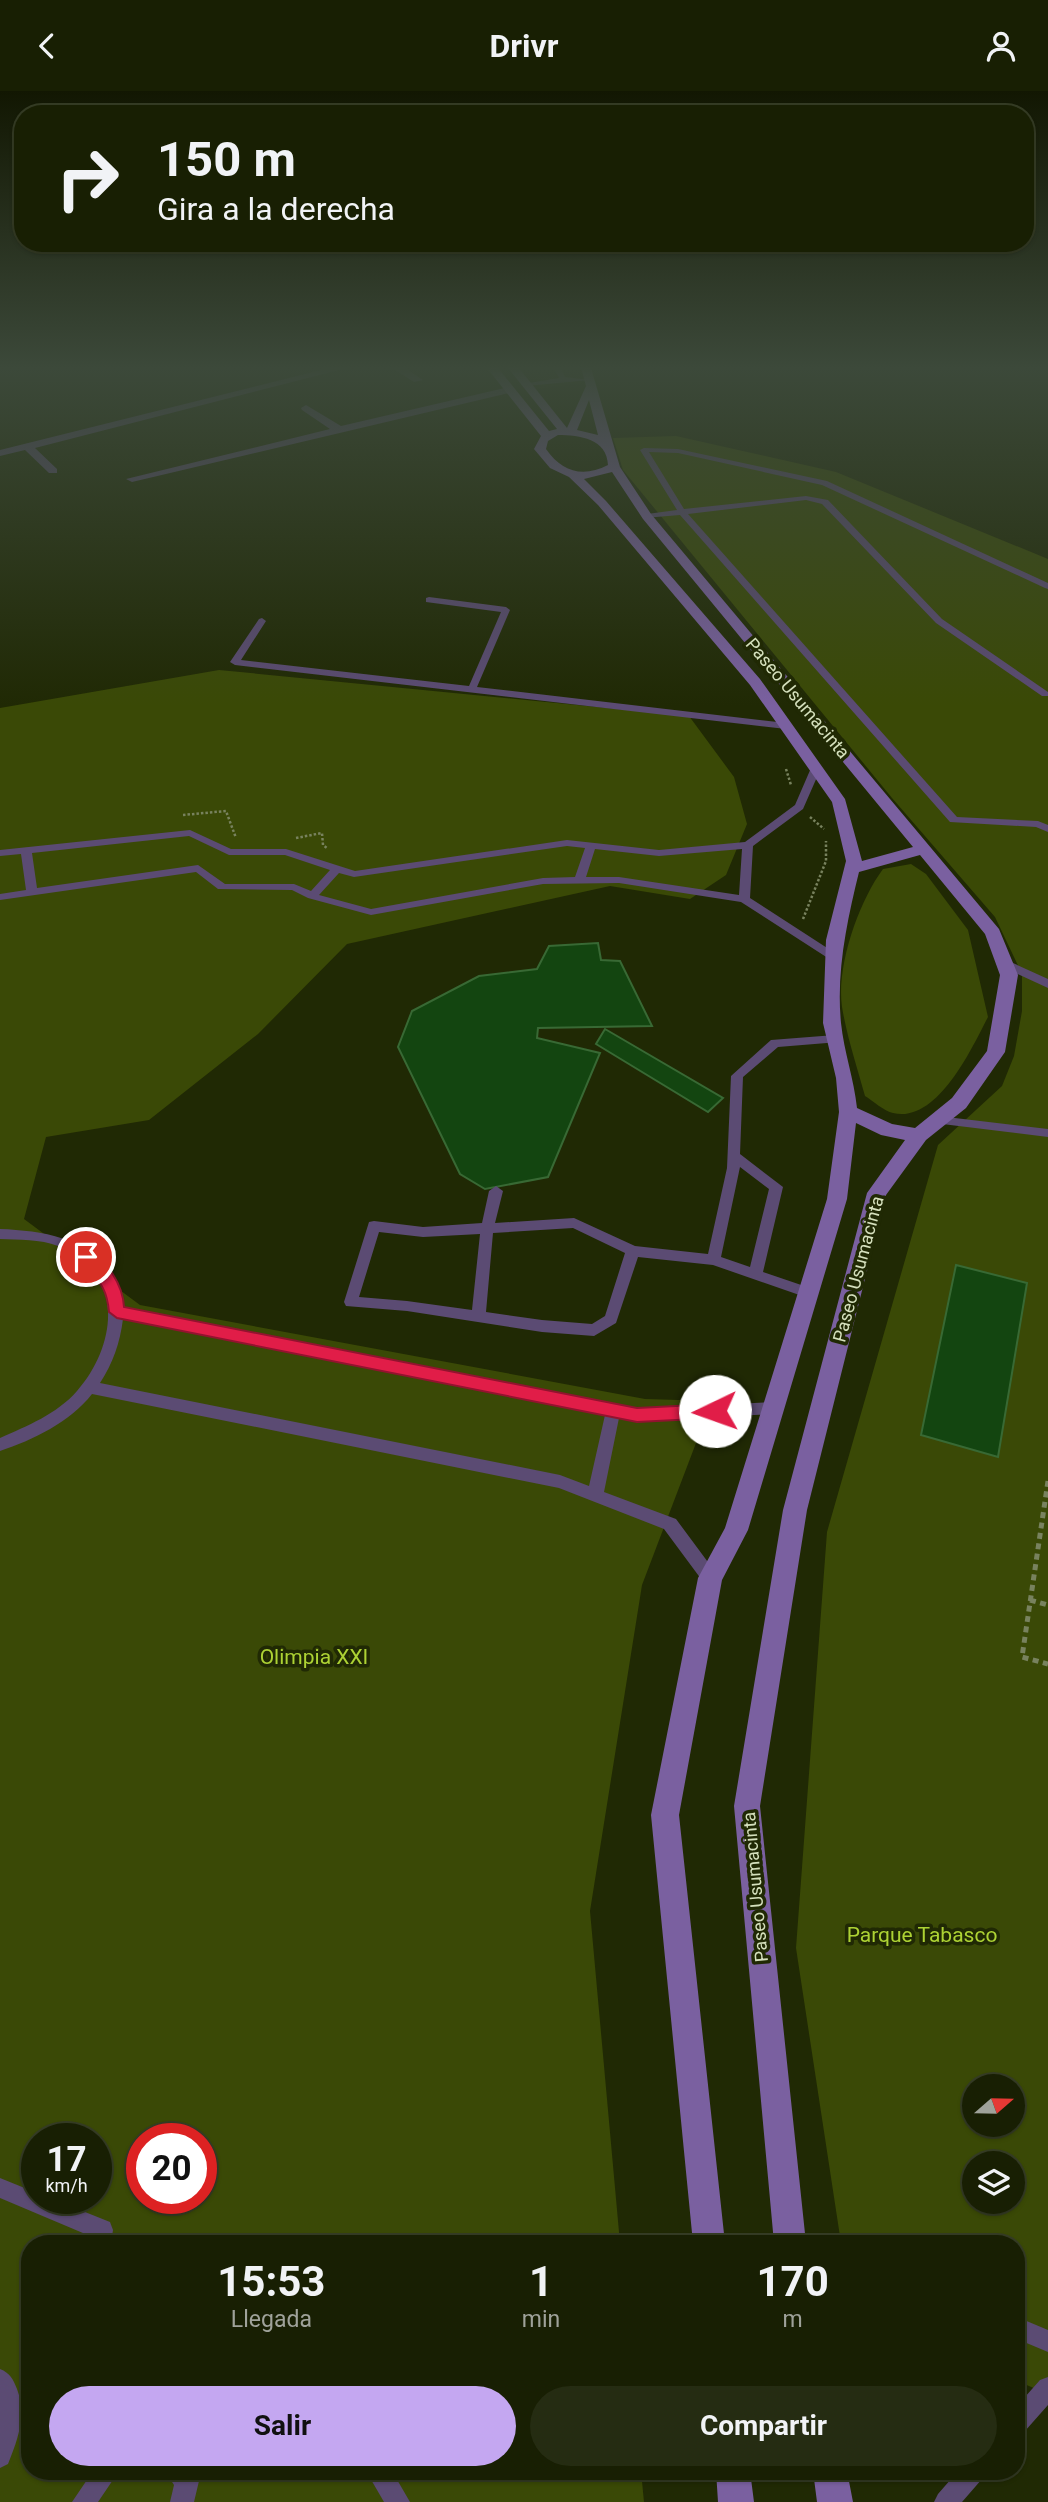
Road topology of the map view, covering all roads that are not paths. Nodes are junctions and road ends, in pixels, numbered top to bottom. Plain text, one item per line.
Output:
1 (579, 481) edge
2 (623, 481) edge
3 (663, 481) edge
4 (813, 481) edge
5 (682, 512) junction
6 (647, 516) junction
7 (1048, 586) edge
8 (429, 600) dead end
9 (262, 621) dead end
10 (472, 689) junction
11 (1047, 694) edge
12 (786, 726) junction
13 (816, 768) junction
14 (1048, 829) edge
15 (748, 845) junction
16 (591, 846) junction
17 (923, 849) junction
18 (26, 851) junction
19 (0, 853) edge
20 (209, 858) junction
21 (336, 869) junction
22 (852, 869) junction
23 (579, 880) junction
24 (32, 892) junction
25 (312, 896) junction
26 (0, 897) edge
27 (744, 899) junction
28 (834, 958) junction
29 (1004, 963) junction
30 (1048, 984) edge
31 (835, 1039) junction
32 (848, 1112) junction
33 (938, 1120) junction
34 (1048, 1133) edge
35 (919, 1135) junction
36 (734, 1156) junction
37 (496, 1191) dead end
38 (487, 1230) junction
39 (0, 1234) edge
40 (634, 1251) junction
41 (713, 1260) junction
42 (757, 1273) junction
43 (808, 1293) junction
44 (117, 1312) junction
45 (479, 1315) junction
46 (88, 1387) junction
47 (773, 1408) junction
48 (613, 1411) junction
49 (0, 1445) edge
50 (595, 1496) junction
51 (710, 1578) junction
52 (0, 2188) edge
53 (101, 2235) edge
54 (708, 2235) edge
55 (789, 2235) edge
56 (1025, 2331) edge
57 (1048, 2341) edge
58 (0, 2380) edge
59 (1048, 2388) edge
60 (1025, 2414) edge
61 (0, 2456) edge
62 (100, 2480) edge
63 (186, 2480) edge
64 (384, 2480) edge
65 (734, 2480) edge
66 (831, 2480) edge
67 (966, 2480) edge
68 (84, 2502) edge
69 (182, 2502) edge
70 (398, 2502) edge
71 (736, 2502) edge
72 (835, 2502) edge
73 (946, 2502) edge

1 - 12 main road, Paseo Usumacinta
2 - 6 main road, Paseo Usumacinta
3 - 5 lane
4 - 7 lane
5 - 6 lane
5 - 11 lane
5 - 14 lane
6 - 17 main road, Paseo Usumacinta
8 - 10 lane
9 - 10 lane
10 - 12 lane
12 - 13 main road, Paseo Usumacinta
13 - 15 lane
13 - 22 main road, Paseo Usumacinta
15 - 16 lane
15 - 27 lane
16 - 21 lane
16 - 23 lane
17 - 22 main road
17 - 29 main road, Paseo Usumacinta
18 - 19 lane
18 - 20 lane
18 - 24 lane
20 - 21 lane
20 - 24 lane
20 - 25 lane
21 - 25 lane
22 - 28 main road, Paseo Usumacinta
23 - 25 lane
23 - 27 lane
24 - 26 lane
27 - 28 lane
28 - 31 main road, Paseo Usumacinta
29 - 30 lane
29 - 33 main road, Paseo Usumacinta
31 - 32 main road, Paseo Usumacinta
31 - 36 lane
32 - 35 main road
32 - 43 main road, Paseo Usumacinta
33 - 34 lane
33 - 35 main road, Paseo Usumacinta
35 - 55 main road, Paseo Usumacinta
36 - 41 lane
36 - 42 lane
37 - 38 lane
38 - 40 lane
38 - 45 lane
38 - 45 lane
39 - 44 lane
40 - 41 lane
40 - 45 lane
41 - 42 lane
42 - 43 lane
43 - 47 main road, Paseo Usumacinta
44 - 46 lane
44 - 48 lane
46 - 49 lane
46 - 50 lane
47 - 48 lane
47 - 51 main road, Paseo Usumacinta
48 - 50 lane
50 - 51 lane
51 - 54 main road, Paseo Usumacinta
52 - 53 lane
56 - 57 lane
58 - 61 lane
59 - 60 lane
62 - 68 lane
63 - 69 lane
64 - 70 lane
65 - 71 main road
66 - 72 main road
67 - 73 lane

